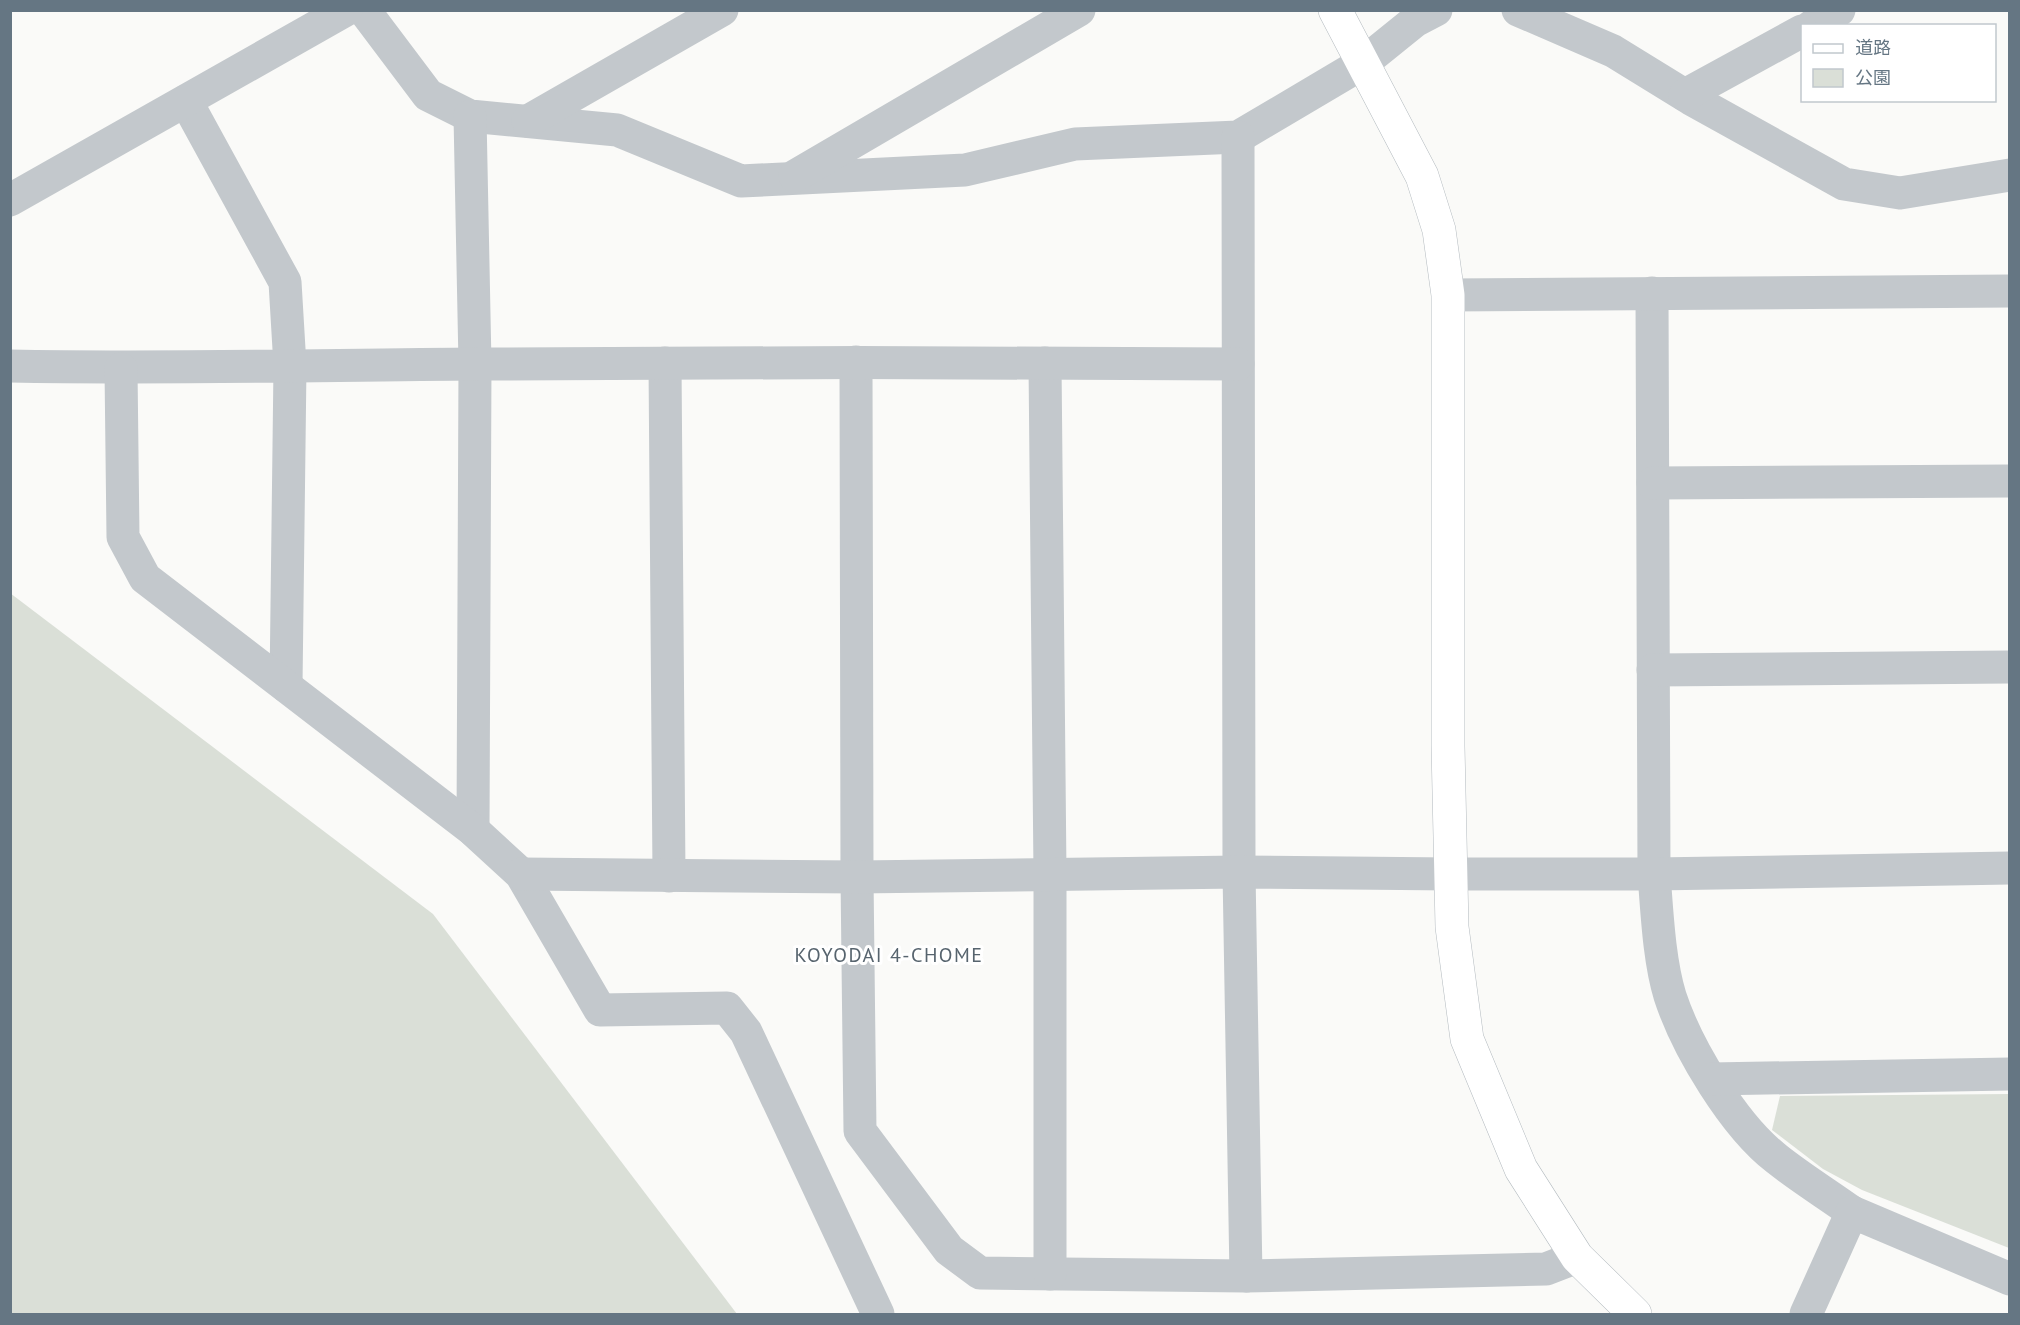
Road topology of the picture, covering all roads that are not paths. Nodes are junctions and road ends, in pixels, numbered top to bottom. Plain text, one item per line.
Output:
1 (346, 10) edge
2 (364, 10) edge
3 (722, 10) edge
4 (1079, 10) edge
5 (1335, 10) edge
6 (1436, 10) edge
7 (1518, 10) edge
8 (1839, 10) edge
9 (1815, 24) edge
10 (1801, 32) edge
11 (1363, 63) junction
12 (1685, 95) junction
13 (186, 101) junction
14 (470, 116) junction
15 (528, 121) junction
16 (1238, 137) junction
17 (2010, 175) edge
18 (790, 178) junction
19 (10, 200) edge
20 (2010, 291) edge
21 (1652, 293) junction
22 (1448, 295) junction
23 (856, 362) junction
24 (665, 363) junction
25 (1044, 363) junction
26 (475, 364) junction
27 (1239, 364) junction
28 (10, 366) edge
29 (290, 366) junction
30 (121, 369) junction
31 (2010, 481) edge
32 (1653, 483) junction
33 (2010, 667) edge
34 (1653, 670) junction
35 (286, 686) junction
36 (473, 830) junction
37 (2010, 868) edge
38 (1239, 872) junction
39 (521, 874) junction
40 (1050, 874) junction
41 (1452, 874) junction
42 (1654, 874) junction
43 (669, 876) junction
44 (856, 877) junction
45 (2010, 1074) edge
46 (1711, 1079) junction
47 (1852, 1212) junction
48 (1577, 1257) junction
49 (1050, 1274) junction
50 (1246, 1276) junction
51 (2010, 1279) edge
52 (878, 1314) edge
53 (1635, 1314) edge
54 (1806, 1314) edge

1 - 13 street
2 - 14 street
3 - 15 street
4 - 18 street
5 - 11 street
6 - 11 street
7 - 12 street
8 - 9 street
10 - 12 street
11 - 16 street
11 - 22 street
12 - 17 street
13 - 19 street
13 - 29 street
14 - 15 street
14 - 26 street
15 - 18 street
16 - 18 street
16 - 27 street
20 - 21 street
21 - 22 street
21 - 32 street
22 - 41 street
23 - 24 street
23 - 25 street
23 - 44 street
24 - 26 street
24 - 43 street
25 - 27 street
25 - 40 street
26 - 29 street
26 - 36 street
27 - 38 street
28 - 30 street
29 - 30 street
29 - 35 street
30 - 35 street
31 - 32 street
32 - 34 street
33 - 34 street
34 - 42 street
35 - 36 street
36 - 39 street
37 - 42 street
38 - 40 street
38 - 41 street
38 - 50 street
39 - 43 street
39 - 52 street
40 - 44 street
40 - 49 street
41 - 42 street
41 - 48 street
42 - 46 street
43 - 44 street
44 - 49 street
45 - 46 street
46 - 47 street
47 - 51 street
47 - 54 street
48 - 50 street
48 - 53 street
49 - 50 street

